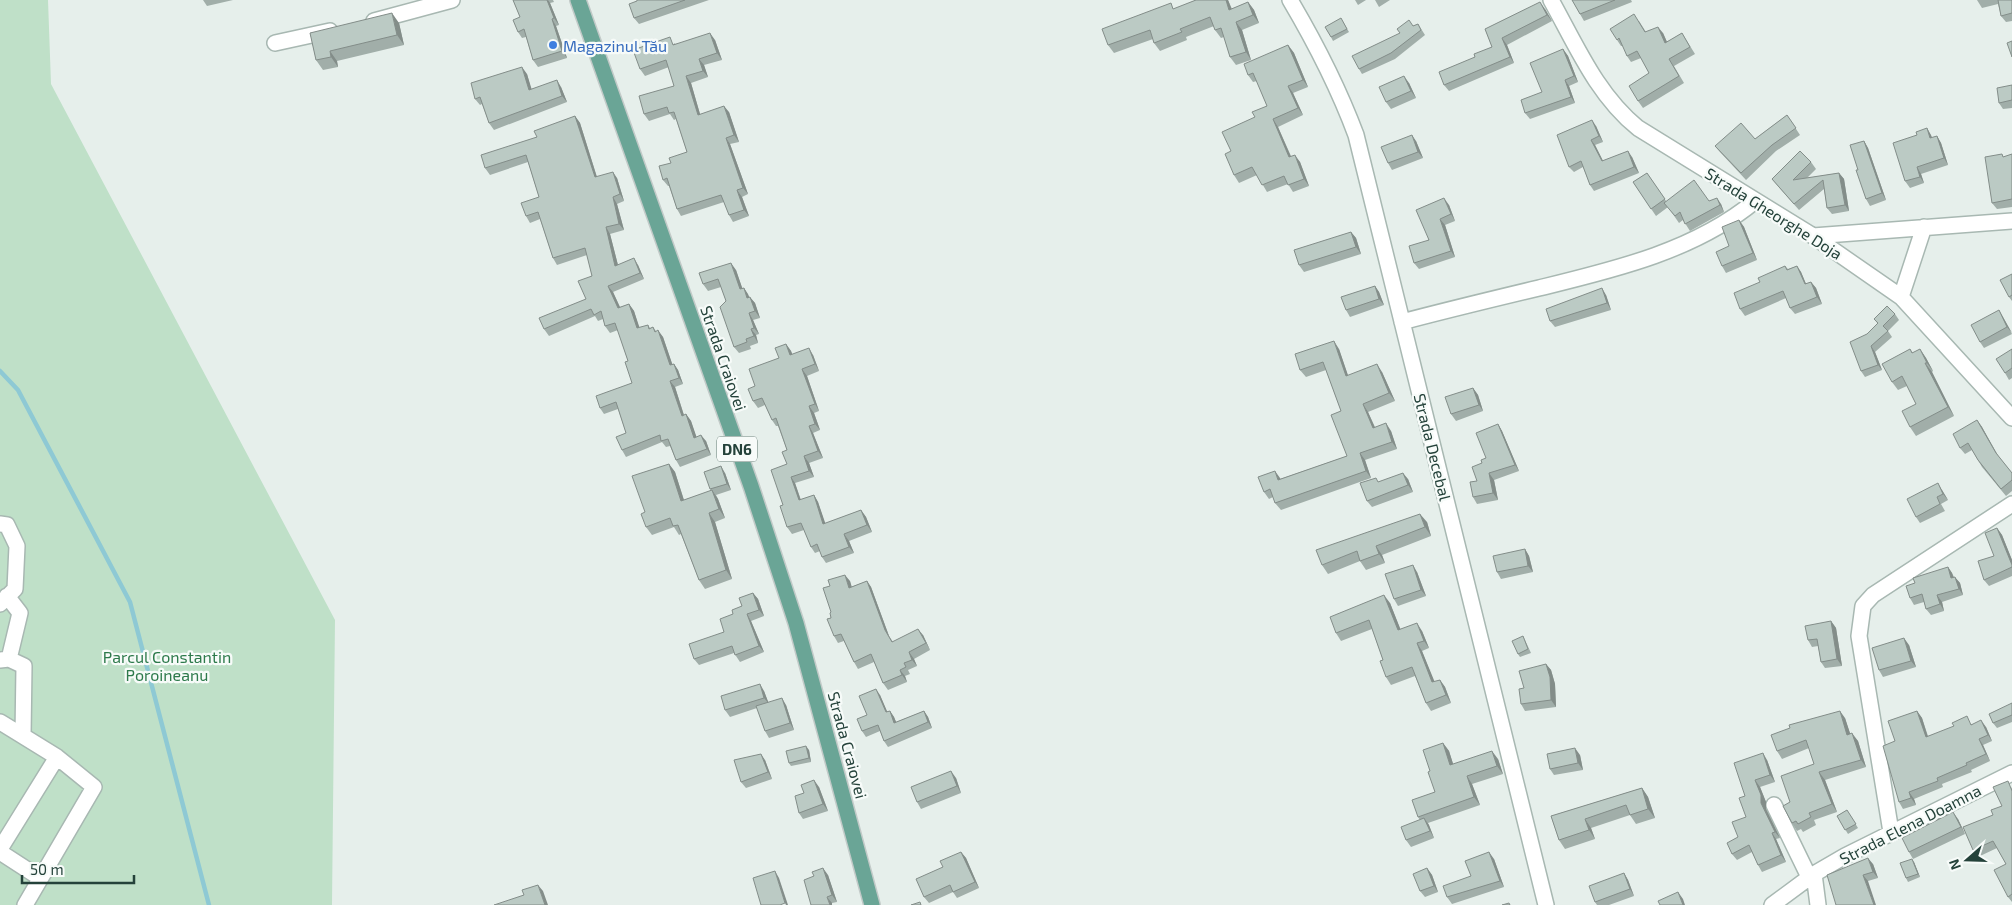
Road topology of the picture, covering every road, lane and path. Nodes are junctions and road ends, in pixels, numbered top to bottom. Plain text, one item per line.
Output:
1 (452, 0) edge
2 (578, 0) edge
3 (1290, 0) edge
4 (1551, 0) edge
5 (275, 43) dead end
6 (1755, 201) junction
7 (2012, 221) edge
8 (1924, 227) junction
9 (1813, 236) junction
10 (1901, 297) junction
11 (1402, 322) junction
12 (2012, 418) edge
13 (2012, 504) edge
14 (0, 524) edge
15 (4, 600) edge
16 (4, 660) edge
17 (0, 722) edge
18 (24, 736) junction
19 (57, 757) junction
20 (2012, 773) edge
21 (1774, 805) dead end
22 (1891, 832) junction
23 (0, 850) edge
24 (1812, 876) junction
25 (40, 878) junction
26 (25, 905) edge
27 (872, 905) edge
28 (1546, 905) edge
29 (1772, 905) edge
30 (1818, 905) edge

1 - 5 street
2 - 27 main road, Strada Craiovei / DN6
3 - 11 street, Strada Decebal
4 - 6 street, Strada Gheorghe Doja
6 - 9 street, Strada Gheorghe Doja
6 - 11 street
7 - 8 street
8 - 9 street
8 - 10 street
9 - 10 street, Strada Gheorghe Doja
10 - 12 street, Strada Gheorghe Doja
11 - 28 street, Strada Decebal
13 - 22 street
14 - 15 street
15 - 16 street
16 - 18 street
17 - 18 street
18 - 19 street
19 - 23 street
19 - 25 street
20 - 22 street, Strada Elena Doamna
21 - 24 street
22 - 24 street, Strada Elena Doamna
23 - 25 street
24 - 29 street, Strada Elena Doamna
24 - 30 street
25 - 26 street

